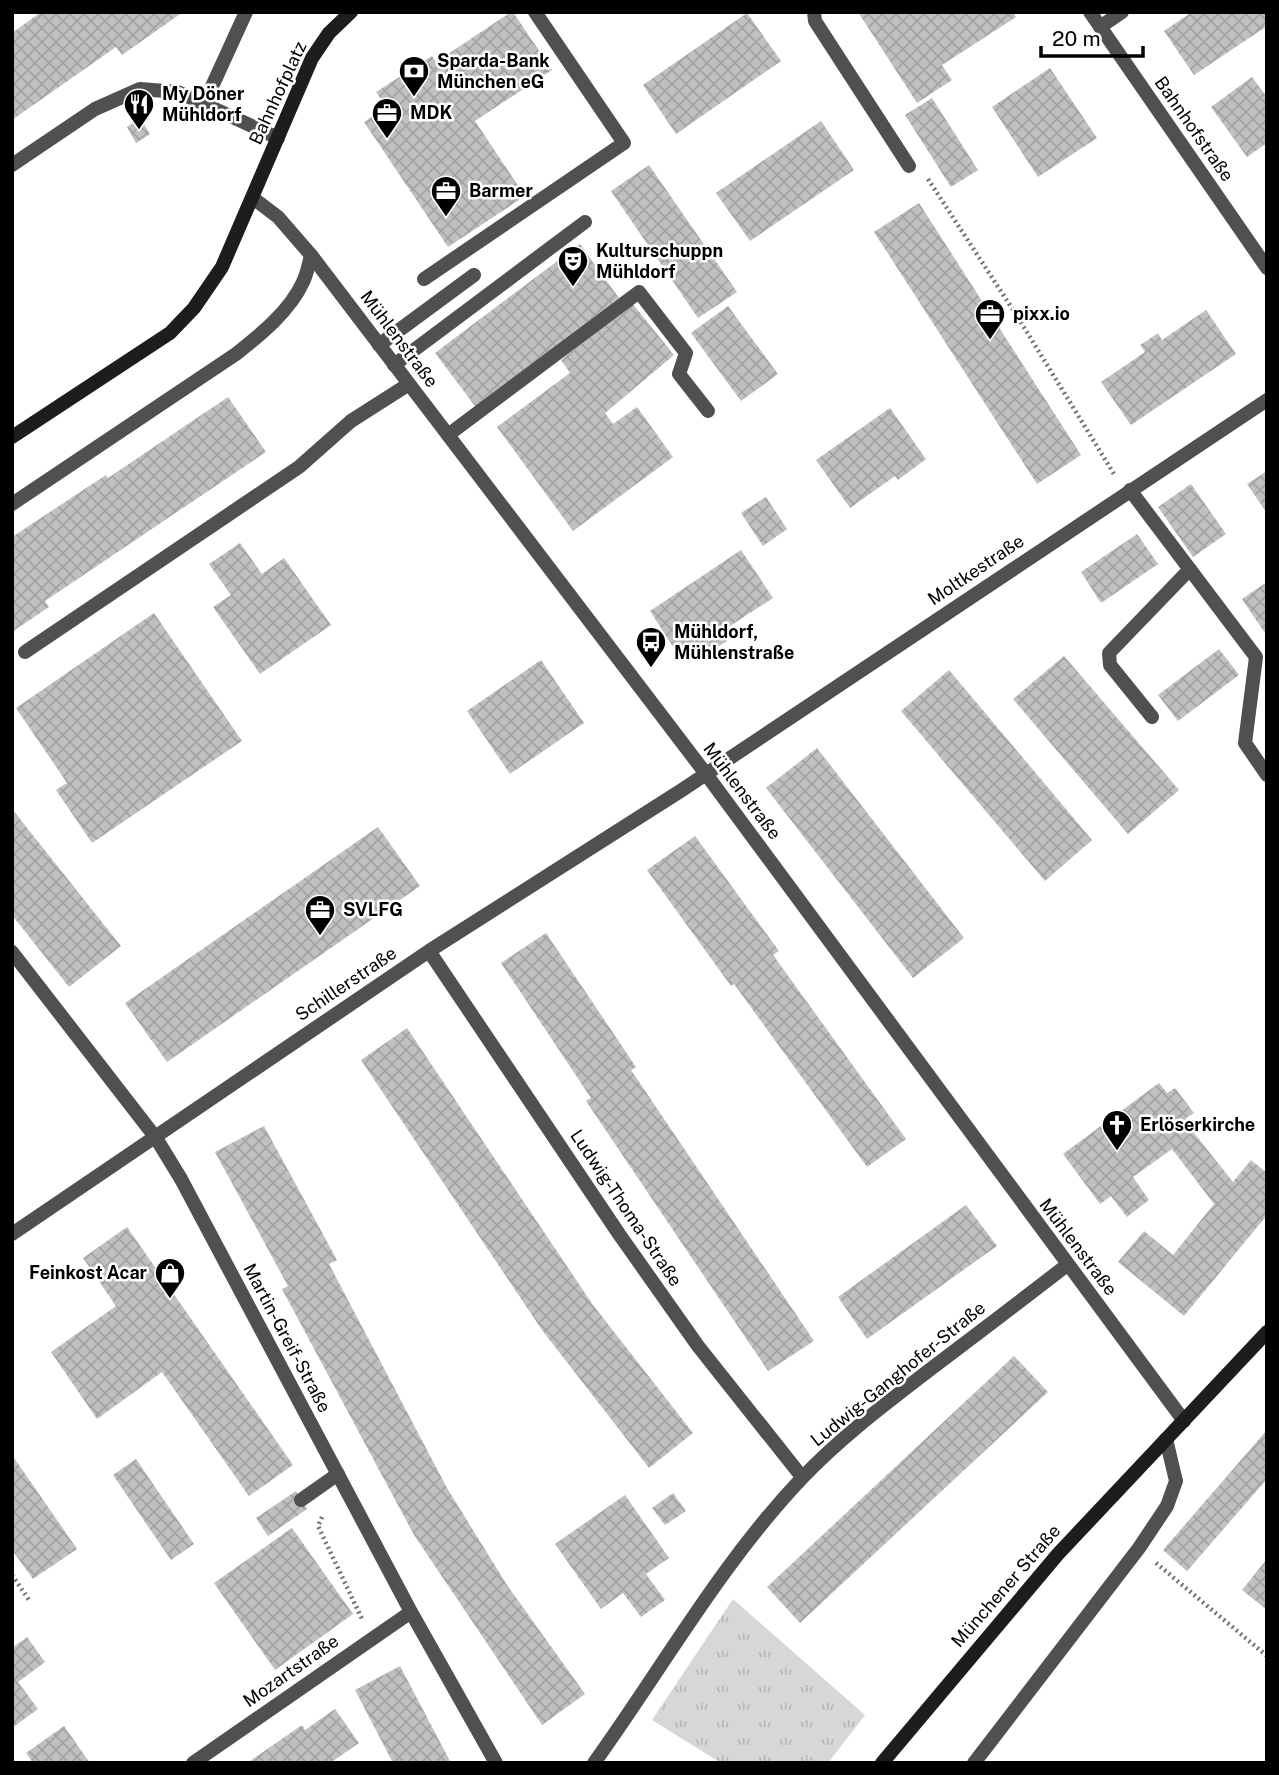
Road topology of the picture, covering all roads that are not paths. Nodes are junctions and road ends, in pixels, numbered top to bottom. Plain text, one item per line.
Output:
1 (246, 12) edge
2 (351, 12) edge
3 (534, 12) edge
4 (814, 12) edge
5 (1090, 12) edge
6 (1122, 12) edge
7 (1100, 27) junction
8 (204, 104) junction
9 (278, 138) junction
10 (12, 165) edge
11 (909, 166) road end
12 (253, 198) junction
13 (585, 222) dead end
14 (311, 255) junction
15 (1267, 268) edge
16 (474, 275) dead end
17 (424, 279) dead end
18 (379, 345) junction
19 (394, 365) junction
20 (409, 384) junction
21 (1267, 400) edge
22 (708, 411) dead end
23 (448, 435) junction
24 (12, 437) edge
25 (1128, 491) junction
26 (12, 504) edge
27 (1190, 569) junction
28 (25, 652) dead end
29 (1152, 717) dead end
30 (706, 774) junction
31 (1267, 775) edge
32 (429, 951) junction
33 (12, 952) edge
34 (156, 1138) junction
35 (12, 1234) edge
36 (1067, 1265) junction
37 (1267, 1332) edge
38 (1184, 1421) junction
39 (1166, 1439) junction
40 (338, 1474) junction
41 (802, 1477) junction
42 (301, 1500) dead end
43 (411, 1612) junction
44 (193, 1763) edge
45 (496, 1763) edge
46 (594, 1763) edge
47 (882, 1763) edge
48 (974, 1763) edge

1 - 8 street
2 - 9 street, Bahnhofplatz
3 - 17 street
4 - 11 street
5 - 7 street, Bahnhofstraße
6 - 7 street
7 - 15 street, Bahnhofstraße
8 - 9 street
8 - 10 street
9 - 12 street, Bahnhofplatz
12 - 14 street, Mühlenstraße
12 - 24 street, Bahnhofplatz
13 - 19 street
14 - 18 street, Mühlenstraße
14 - 26 street
16 - 18 street
18 - 19 street, Mühlenstraße
19 - 20 street, Mühlenstraße
20 - 23 street, Mühlenstraße
20 - 28 street
21 - 25 street, Moltkestraße
22 - 23 street
23 - 30 street, Mühlenstraße
25 - 27 street
25 - 30 street, Moltkestraße
27 - 29 street
27 - 31 street
30 - 32 street, Schillerstraße
30 - 36 street, Mühlenstraße
32 - 34 street, Schillerstraße
32 - 41 street, Ludwig-Thoma-Straße
33 - 34 street, Martin-Greif-Straße
34 - 35 street, Schillerstraße
34 - 40 street, Martin-Greif-Straße
36 - 38 street, Mühlenstraße
36 - 41 street, Ludwig-Ganghofer-Straße
37 - 38 street, Münchener Straße
38 - 39 street, Münchener Straße
39 - 47 street, Münchener Straße
39 - 48 street
40 - 42 street
40 - 43 street, Martin-Greif-Straße
41 - 46 street, Ludwig-Ganghofer-Straße
43 - 44 street, Mozartstraße
43 - 45 street, Martin-Greif-Straße

